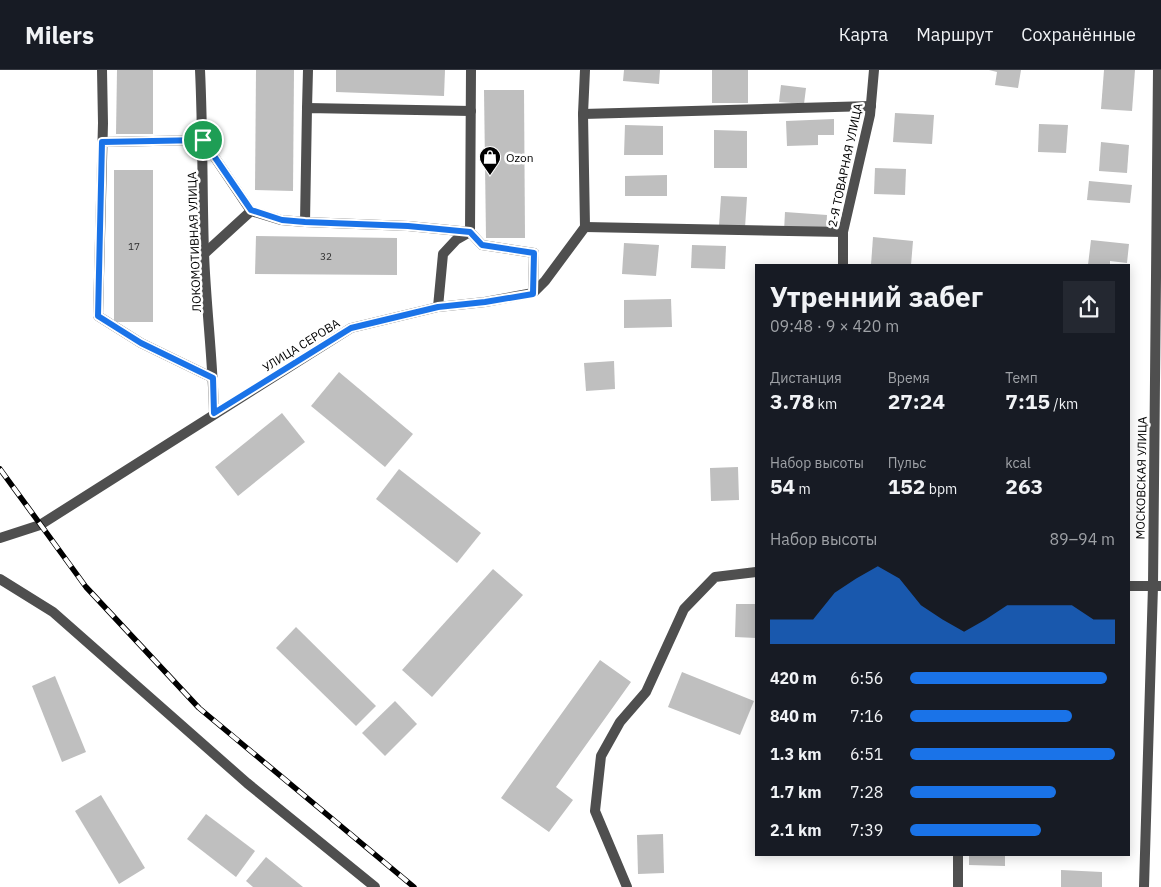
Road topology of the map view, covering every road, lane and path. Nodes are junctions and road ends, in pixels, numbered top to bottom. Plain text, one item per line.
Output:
1 (102, 70) edge
2 (200, 70) edge
3 (308, 70) edge
4 (471, 70) edge
5 (586, 70) edge
6 (874, 70) edge
7 (1158, 70) edge
8 (1160, 92) edge
9 (871, 106) junction
10 (307, 108) junction
11 (471, 111) junction
12 (583, 114) junction
13 (203, 140) junction
14 (102, 142) junction
15 (251, 210) junction
16 (305, 222) junction
17 (585, 227) junction
18 (470, 232) junction
19 (844, 232) junction
20 (204, 254) junction
21 (843, 264) edge
22 (533, 294) junction
23 (438, 307) junction
24 (213, 378) junction
25 (214, 413) junction
26 (0, 538) edge
27 (755, 572) edge
28 (0, 579) edge
29 (1130, 586) edge
30 (1157, 586) edge
31 (958, 856) edge
32 (375, 887) edge
33 (627, 887) edge
34 (958, 887) edge
35 (1144, 887) edge

1 - 14 street
2 - 13 street, ЛОКОМОТИВНАЯ УЛИЦА
3 - 10 street
4 - 11 street
5 - 12 street
6 - 9 street, 2-Я ТОВАРНАЯ УЛИЦА
7 - 8 street, МОСКОВСКАЯ УЛИЦА
8 - 30 street, МОСКОВСКАЯ УЛИЦА
9 - 12 street
9 - 19 street, 2-Я ТОВАРНАЯ УЛИЦА
10 - 11 street
10 - 16 street
11 - 18 street
12 - 17 street
13 - 14 street
13 - 15 street
13 - 20 street, ЛОКОМОТИВНАЯ УЛИЦА
14 - 24 street
15 - 16 street
15 - 20 street
16 - 18 street
17 - 19 street
17 - 22 street
18 - 22 street
18 - 23 street
19 - 21 street, 2-Я ТОВАРНАЯ УЛИЦА
20 - 24 street, ЛОКОМОТИВНАЯ УЛИЦА
22 - 23 street, УЛИЦА СЕРОВА
23 - 25 street, УЛИЦА СЕРОВА
24 - 25 street, ЛОКОМОТИВНАЯ УЛИЦА
25 - 26 street, УЛИЦА СЕРОВА
27 - 33 street
28 - 32 street
29 - 30 street
30 - 35 street, МОСКОВСКАЯ УЛИЦА
31 - 34 street

